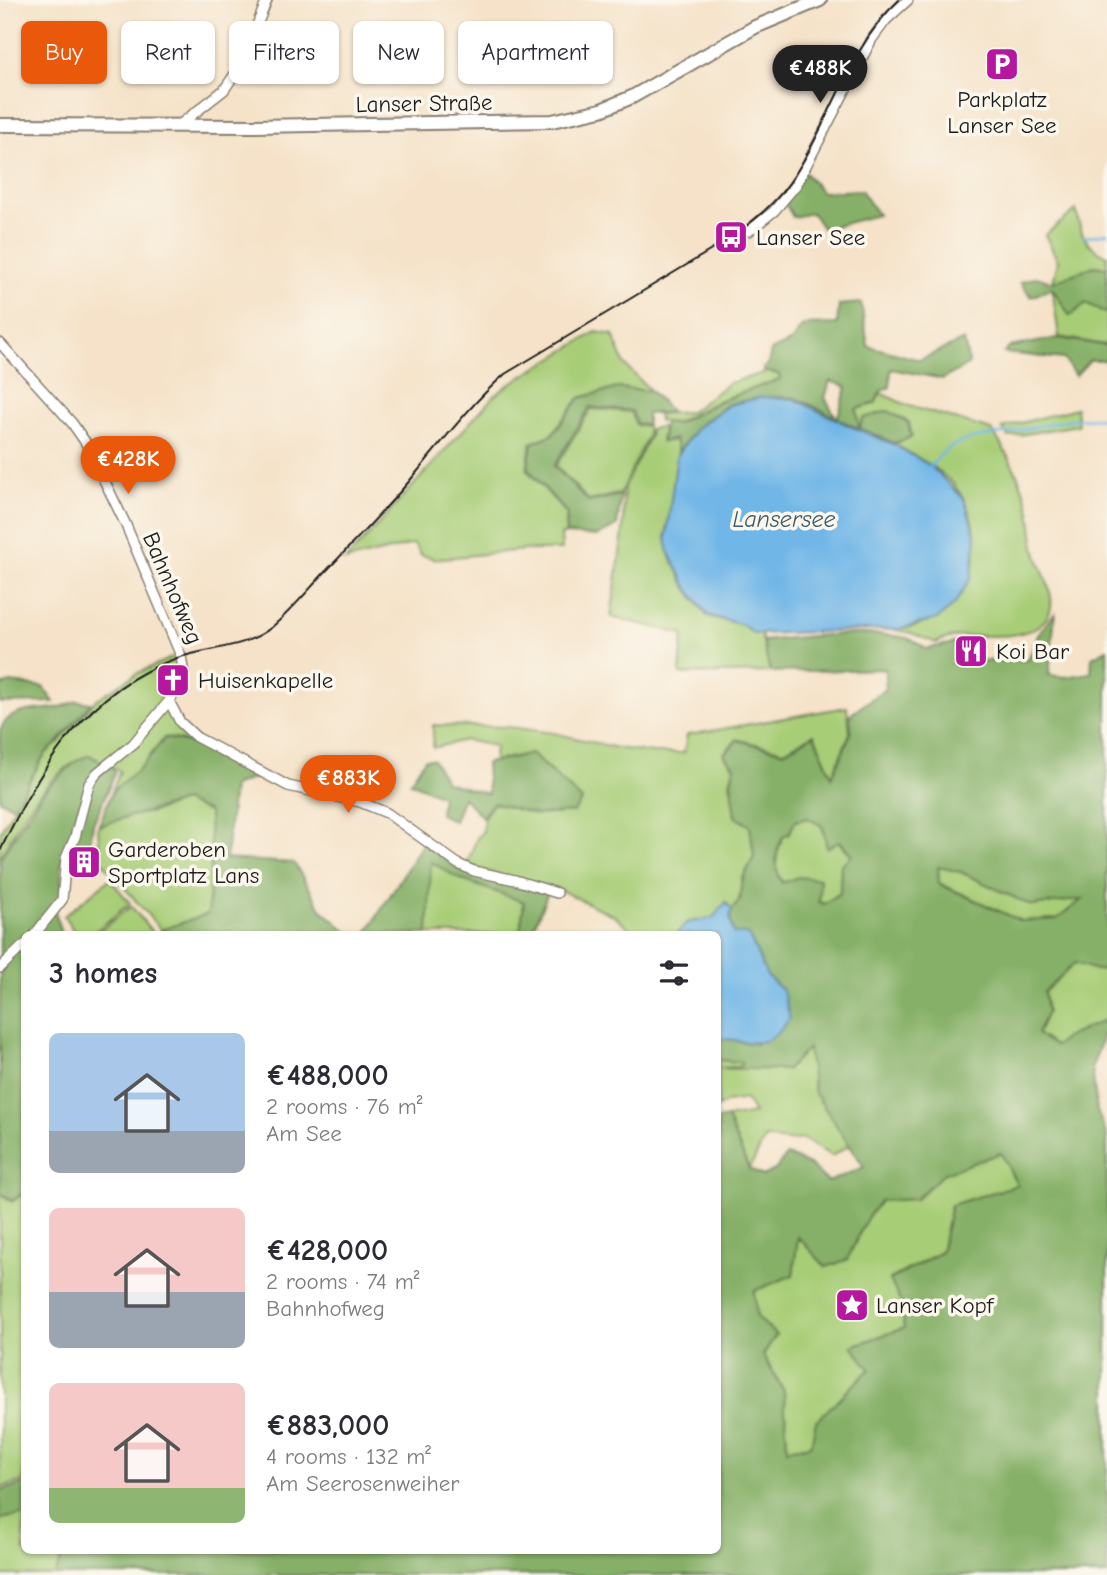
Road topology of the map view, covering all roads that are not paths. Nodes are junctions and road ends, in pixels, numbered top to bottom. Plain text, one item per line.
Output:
1 (267, 0) edge
2 (820, 0) edge
3 (908, 0) edge
4 (0, 125) edge
5 (177, 127) junction
6 (749, 231) dead end
7 (0, 343) edge
8 (169, 701) junction
9 (556, 893) dead end
10 (37, 931) edge
11 (21, 948) edge
12 (0, 968) edge

1 - 5 street
2 - 5 main road, Lanser Straße
3 - 6 street
4 - 5 main road, Lanser Straße
7 - 8 street, Bahnhofweg
8 - 9 street
8 - 10 street
11 - 12 street

